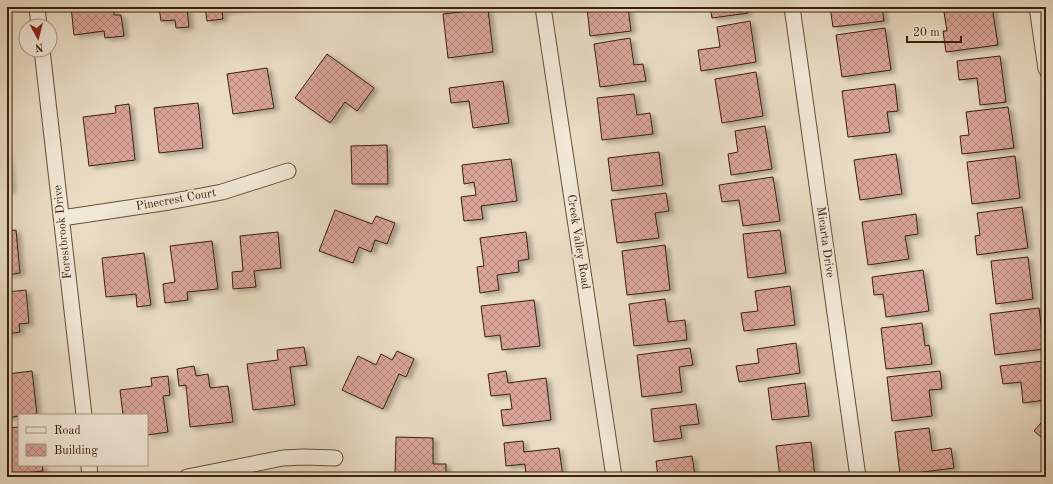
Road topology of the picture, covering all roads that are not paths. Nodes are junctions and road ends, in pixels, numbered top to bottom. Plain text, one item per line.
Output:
1 (37, 7) edge
2 (543, 7) edge
3 (792, 7) edge
4 (1037, 7) edge
5 (38, 18) edge
6 (43, 58) edge
7 (1046, 69) edge
8 (288, 171) dead end
9 (62, 218) junction
10 (84, 414) edge
11 (335, 458) dead end
12 (89, 466) edge
13 (90, 477) edge
14 (187, 477) edge
15 (614, 477) edge
16 (858, 477) edge

1 - 5 street
2 - 15 street, Creek Valley Road
3 - 16 street, Micarta Drive
4 - 7 street
6 - 9 street, Forestbrook Drive
8 - 9 street, Pinecrest Court
9 - 10 street, Forestbrook Drive
11 - 14 street
12 - 13 street

